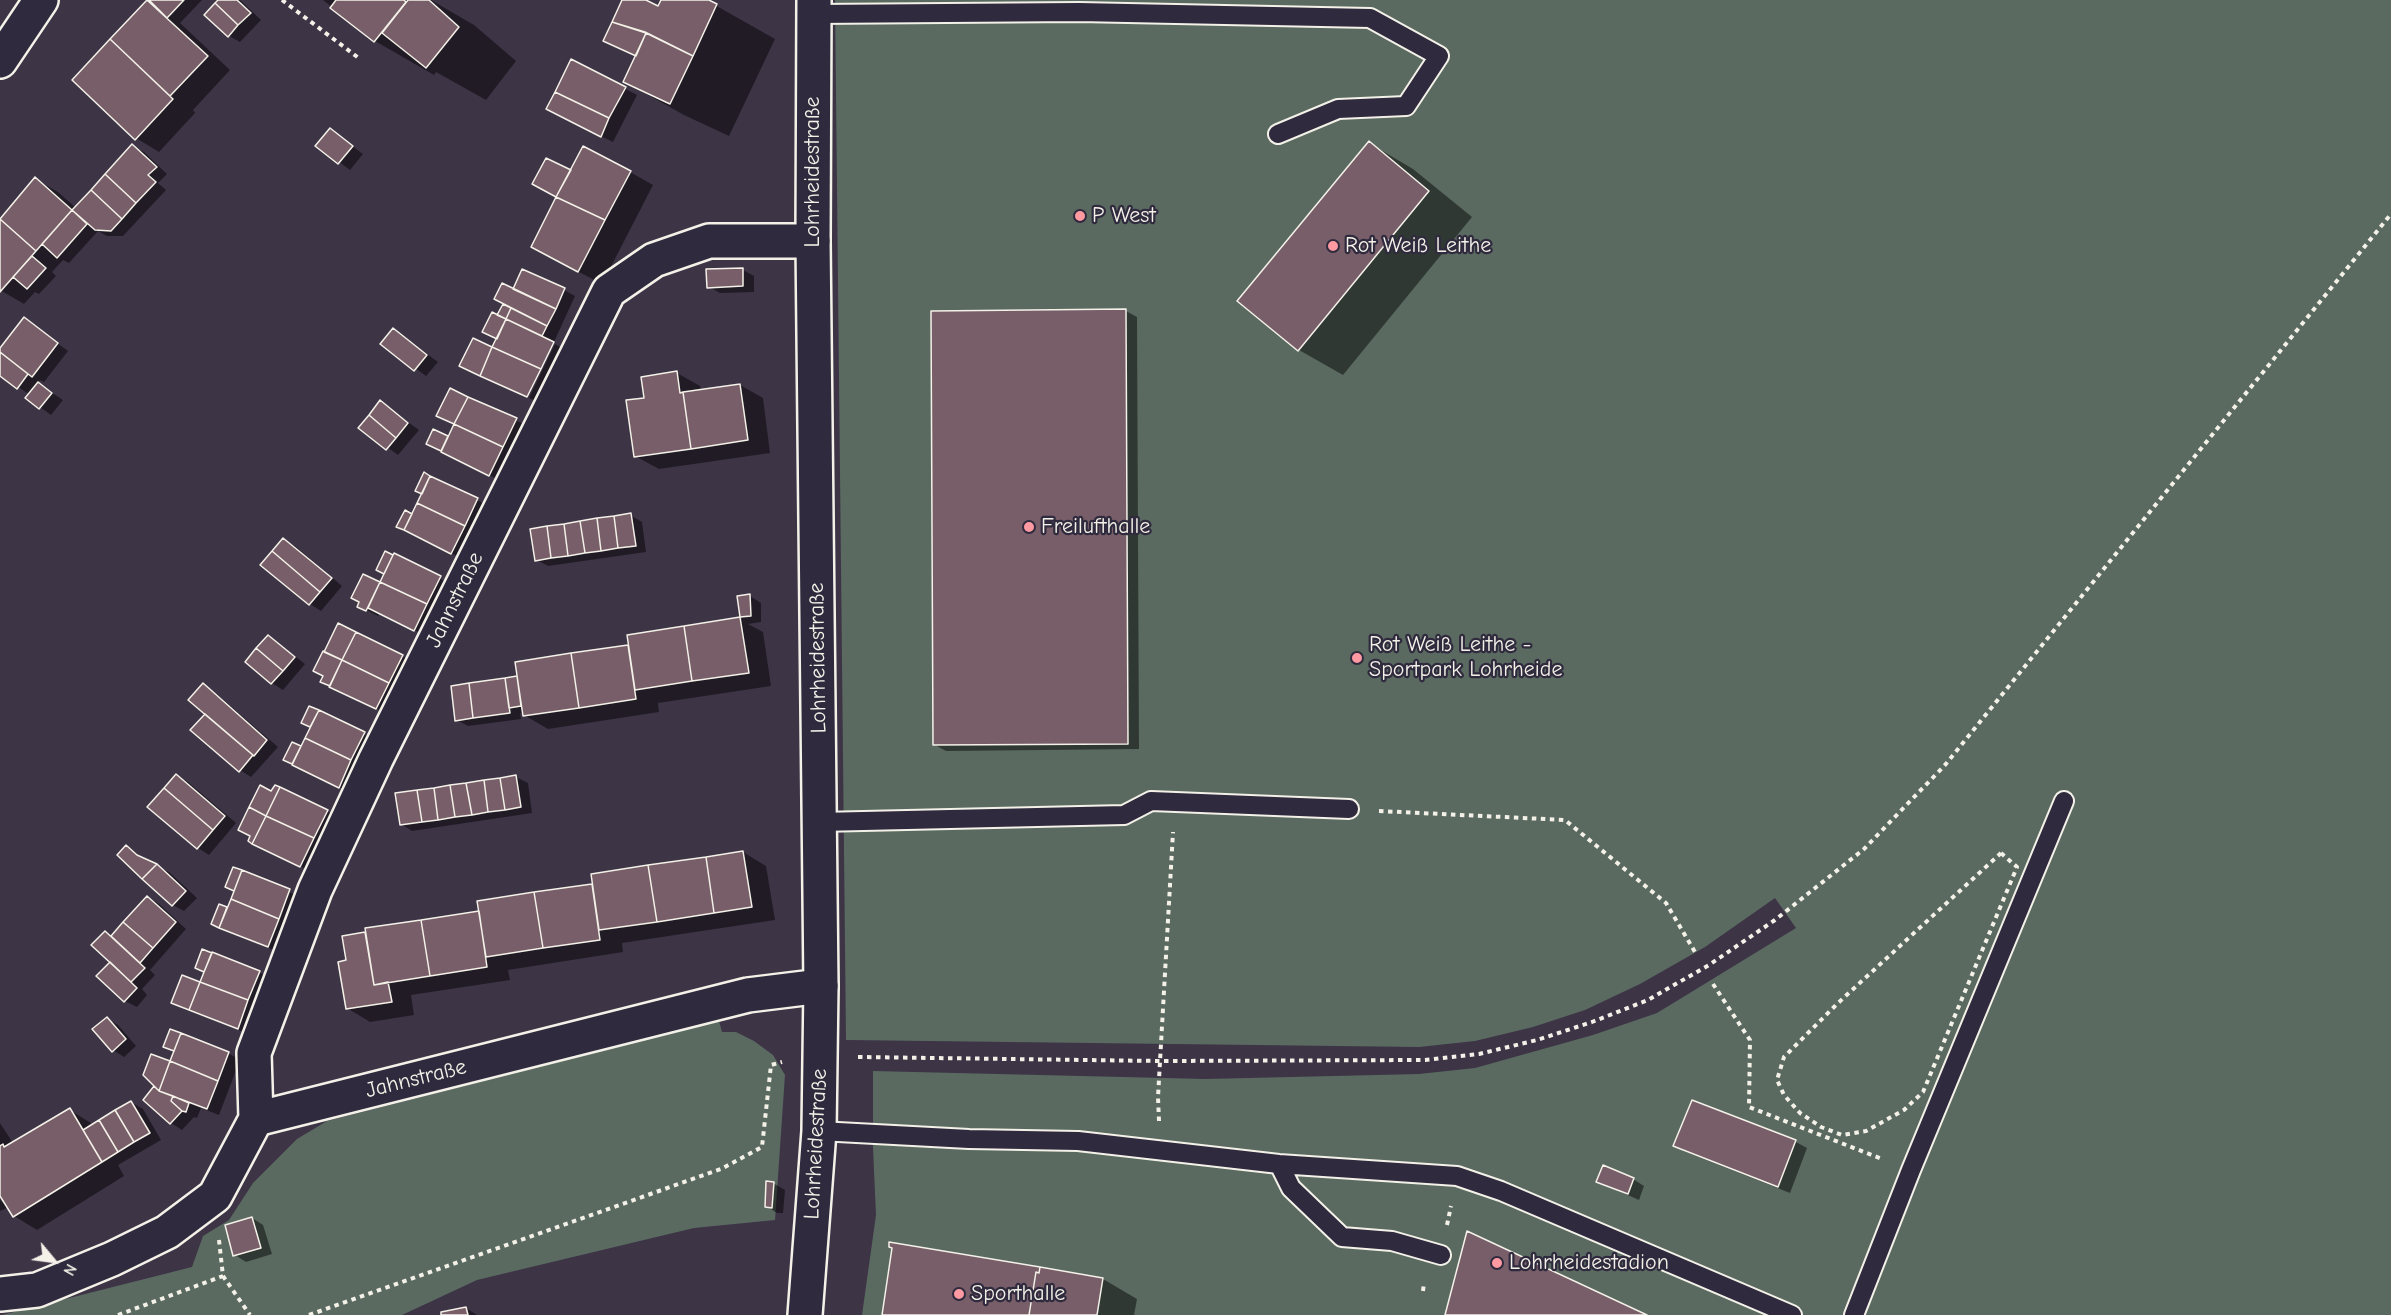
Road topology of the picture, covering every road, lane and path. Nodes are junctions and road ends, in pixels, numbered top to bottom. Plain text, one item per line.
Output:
1 (41, 0) edge
2 (282, 0) edge
3 (814, 7) edge
4 (360, 59) dead end
5 (0, 61) edge
6 (1278, 134) dead end
7 (2391, 214) edge
8 (813, 240) junction
9 (1174, 801) junction
10 (2064, 801) dead end
11 (1349, 809) joint
12 (820, 822) junction
13 (1695, 952) dead end
14 (1713, 984) dead end
15 (821, 986) junction
16 (820, 1057) junction
17 (902, 1057) dead end
18 (1160, 1060) junction
19 (1929, 1077) joint
20 (256, 1119) junction
21 (819, 1131) junction
22 (1160, 1149) junction
23 (1279, 1164) junction
24 (1911, 1170) junction
25 (215, 1196) junction
26 (1441, 1255) dead end
27 (223, 1276) junction
28 (0, 1294) edge
29 (118, 1315) edge
30 (250, 1315) edge
31 (309, 1315) edge
32 (805, 1315) edge
33 (1792, 1315) edge
34 (1854, 1315) edge

1 - 5 street
2 - 4 path
3 - 6 lane
3 - 8 street, Lohrheidestraße
7 - 18 path
8 - 12 street, Lohrheidestraße
8 - 20 street, Jahnstraße
9 - 11 lane
9 - 12 lane
9 - 18 path
10 - 24 lane
11 - 13 path
12 - 15 street, Lohrheidestraße
14 - 24 path
15 - 16 street, Lohrheidestraße
15 - 20 street, Jahnstraße
16 - 21 street, Lohrheidestraße
16 - 31 path
17 - 18 path
18 - 22 path
19 - 19 path
20 - 25 street, Jahnstraße
21 - 22 lane
21 - 32 street, Lohrheidestraße
22 - 23 lane
23 - 26 lane
23 - 33 lane
24 - 34 lane
25 - 27 path
25 - 28 street, Jahnstraße
27 - 29 path
27 - 30 path

